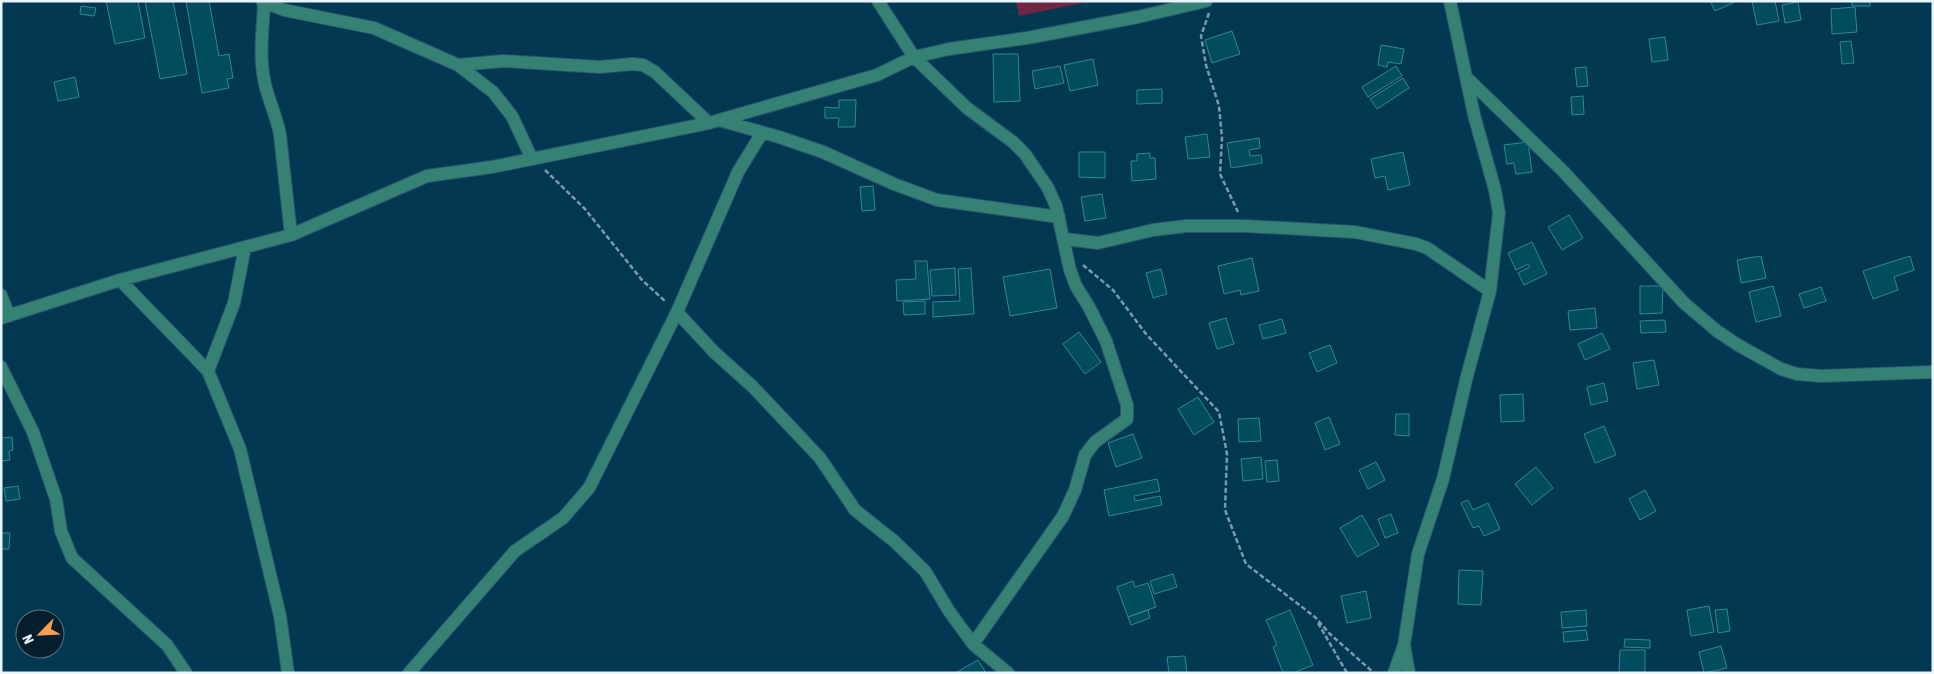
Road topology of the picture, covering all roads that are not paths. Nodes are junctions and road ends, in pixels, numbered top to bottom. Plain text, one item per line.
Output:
1 (878, 1) edge
2 (1450, 1) edge
3 (263, 2) edge
4 (1205, 2) edge
5 (914, 58) junction
6 (458, 65) junction
7 (1465, 76) junction
8 (714, 121) junction
9 (762, 133) junction
10 (532, 159) junction
11 (1059, 217) junction
12 (291, 235) junction
13 (1066, 245) junction
14 (246, 247) junction
15 (120, 280) junction
16 (1490, 291) junction
17 (1, 295) edge
18 (677, 312) junction
19 (5, 317) edge
20 (1, 367) edge
21 (208, 371) junction
22 (1933, 372) edge
23 (973, 644) junction
24 (1404, 645) junction
25 (186, 673) edge
26 (288, 673) edge
27 (409, 673) edge
28 (1008, 673) edge
29 (1394, 673) edge
30 (1409, 673) edge

1 - 5 street
2 - 7 street
3 - 6 street
3 - 12 street
4 - 5 street
5 - 8 street
5 - 11 street
6 - 8 street
6 - 10 street
7 - 16 street
7 - 22 street
8 - 9 street
8 - 10 street
9 - 11 street
9 - 18 street
10 - 12 street
11 - 13 street
12 - 14 street
13 - 16 street
13 - 23 street
14 - 15 street
14 - 21 street
15 - 19 street
15 - 21 street
16 - 24 street
17 - 19 street
18 - 23 street
18 - 27 street
20 - 25 street
21 - 26 street
23 - 28 street
24 - 29 street
24 - 30 street

